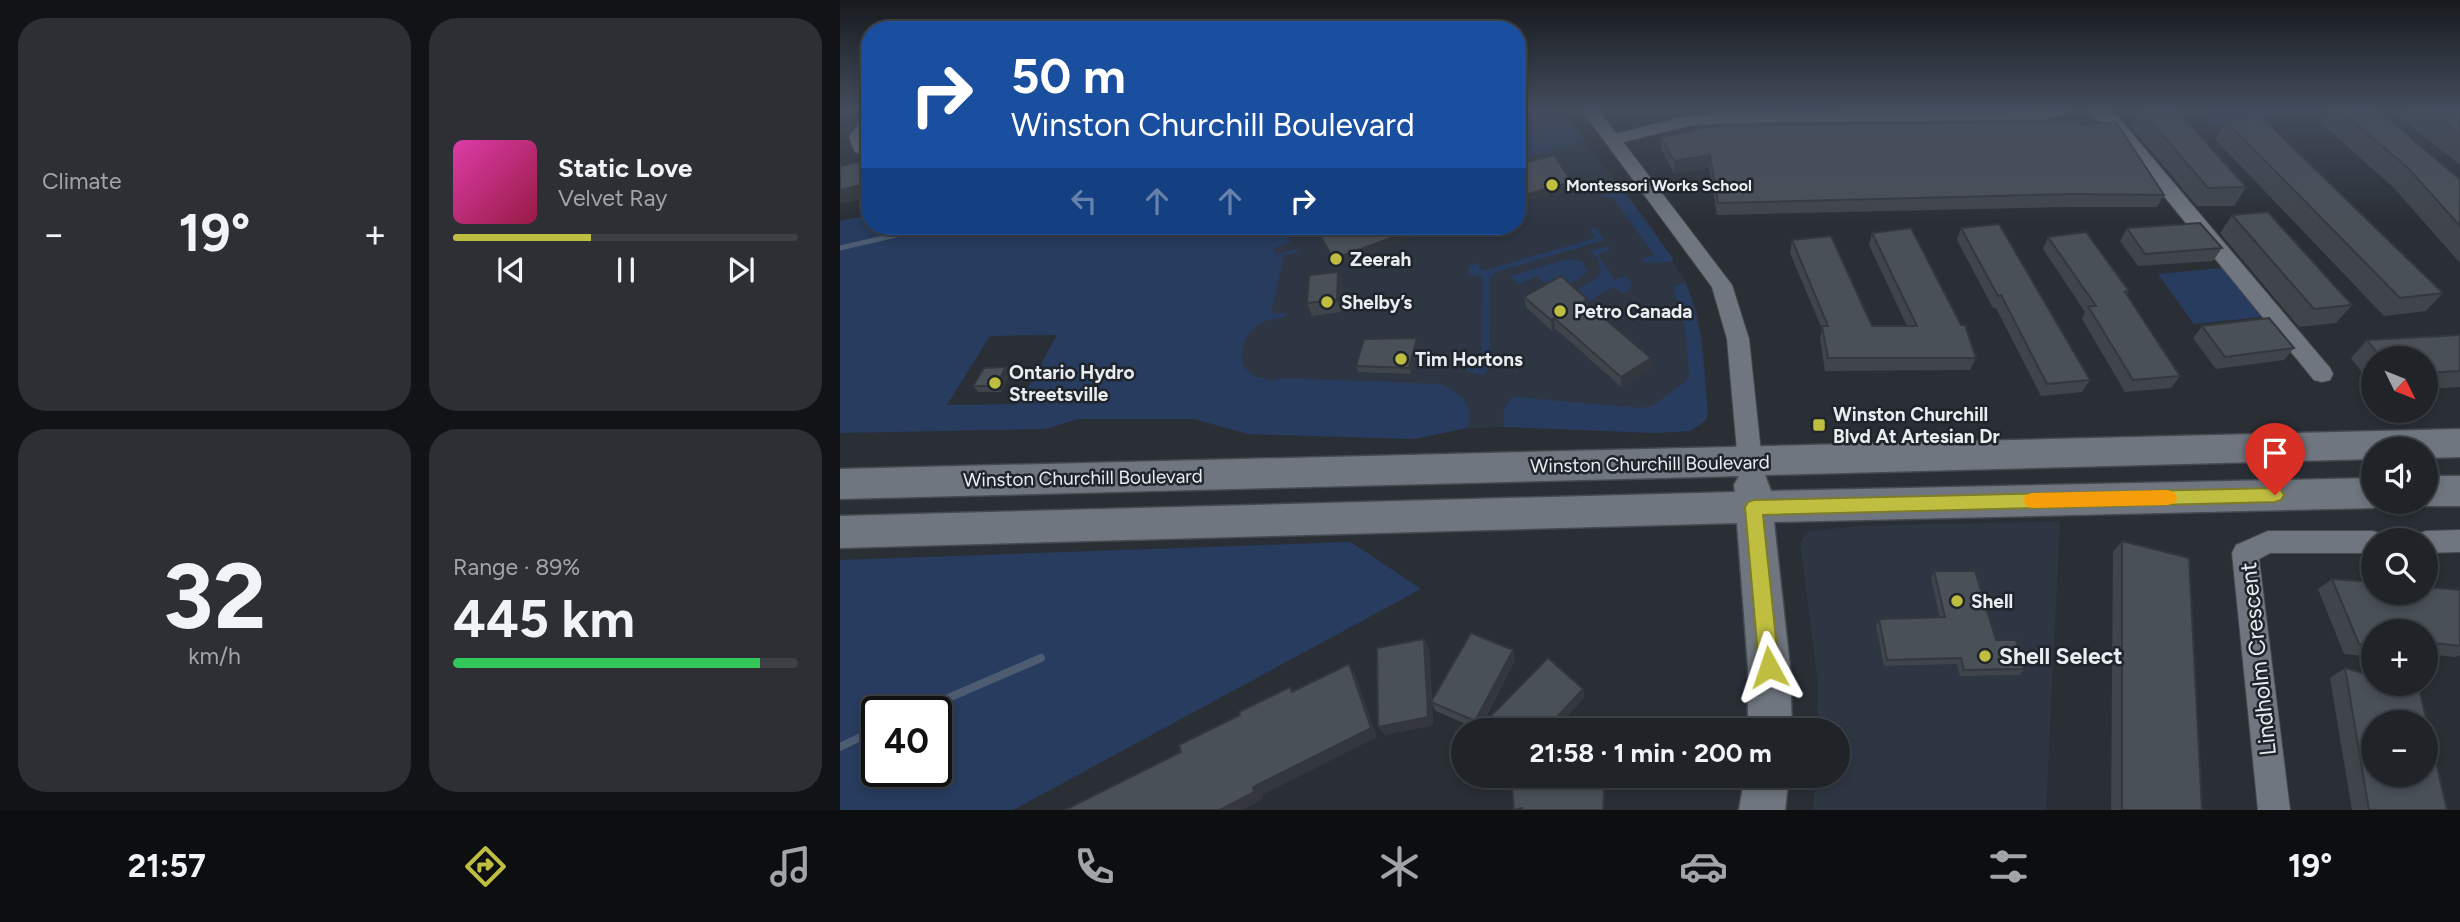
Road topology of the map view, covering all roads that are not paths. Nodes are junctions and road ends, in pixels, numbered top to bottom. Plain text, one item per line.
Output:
1 (1616, 147) edge
2 (2133, 147) edge
3 (2322, 374) dead end
4 (2460, 443) edge
5 (1750, 462) junction
6 (840, 484) edge
7 (2438, 491) edge
8 (2460, 491) edge
9 (2361, 493) edge
10 (1754, 507) junction
11 (840, 532) edge
12 (2438, 541) edge
13 (2460, 541) edge
14 (2361, 542) edge
15 (1770, 718) edge
16 (1765, 788) edge
17 (1762, 810) edge
18 (2274, 810) edge

1 - 5 street
2 - 3 street
4 - 5 main road, Winston Churchill Boulevard
5 - 6 main road, Winston Churchill Boulevard
5 - 10 main road
7 - 8 main road
9 - 10 main road
10 - 11 main road
10 - 15 main road
12 - 13 street
14 - 18 street, Lindholm Crescent
16 - 17 main road

